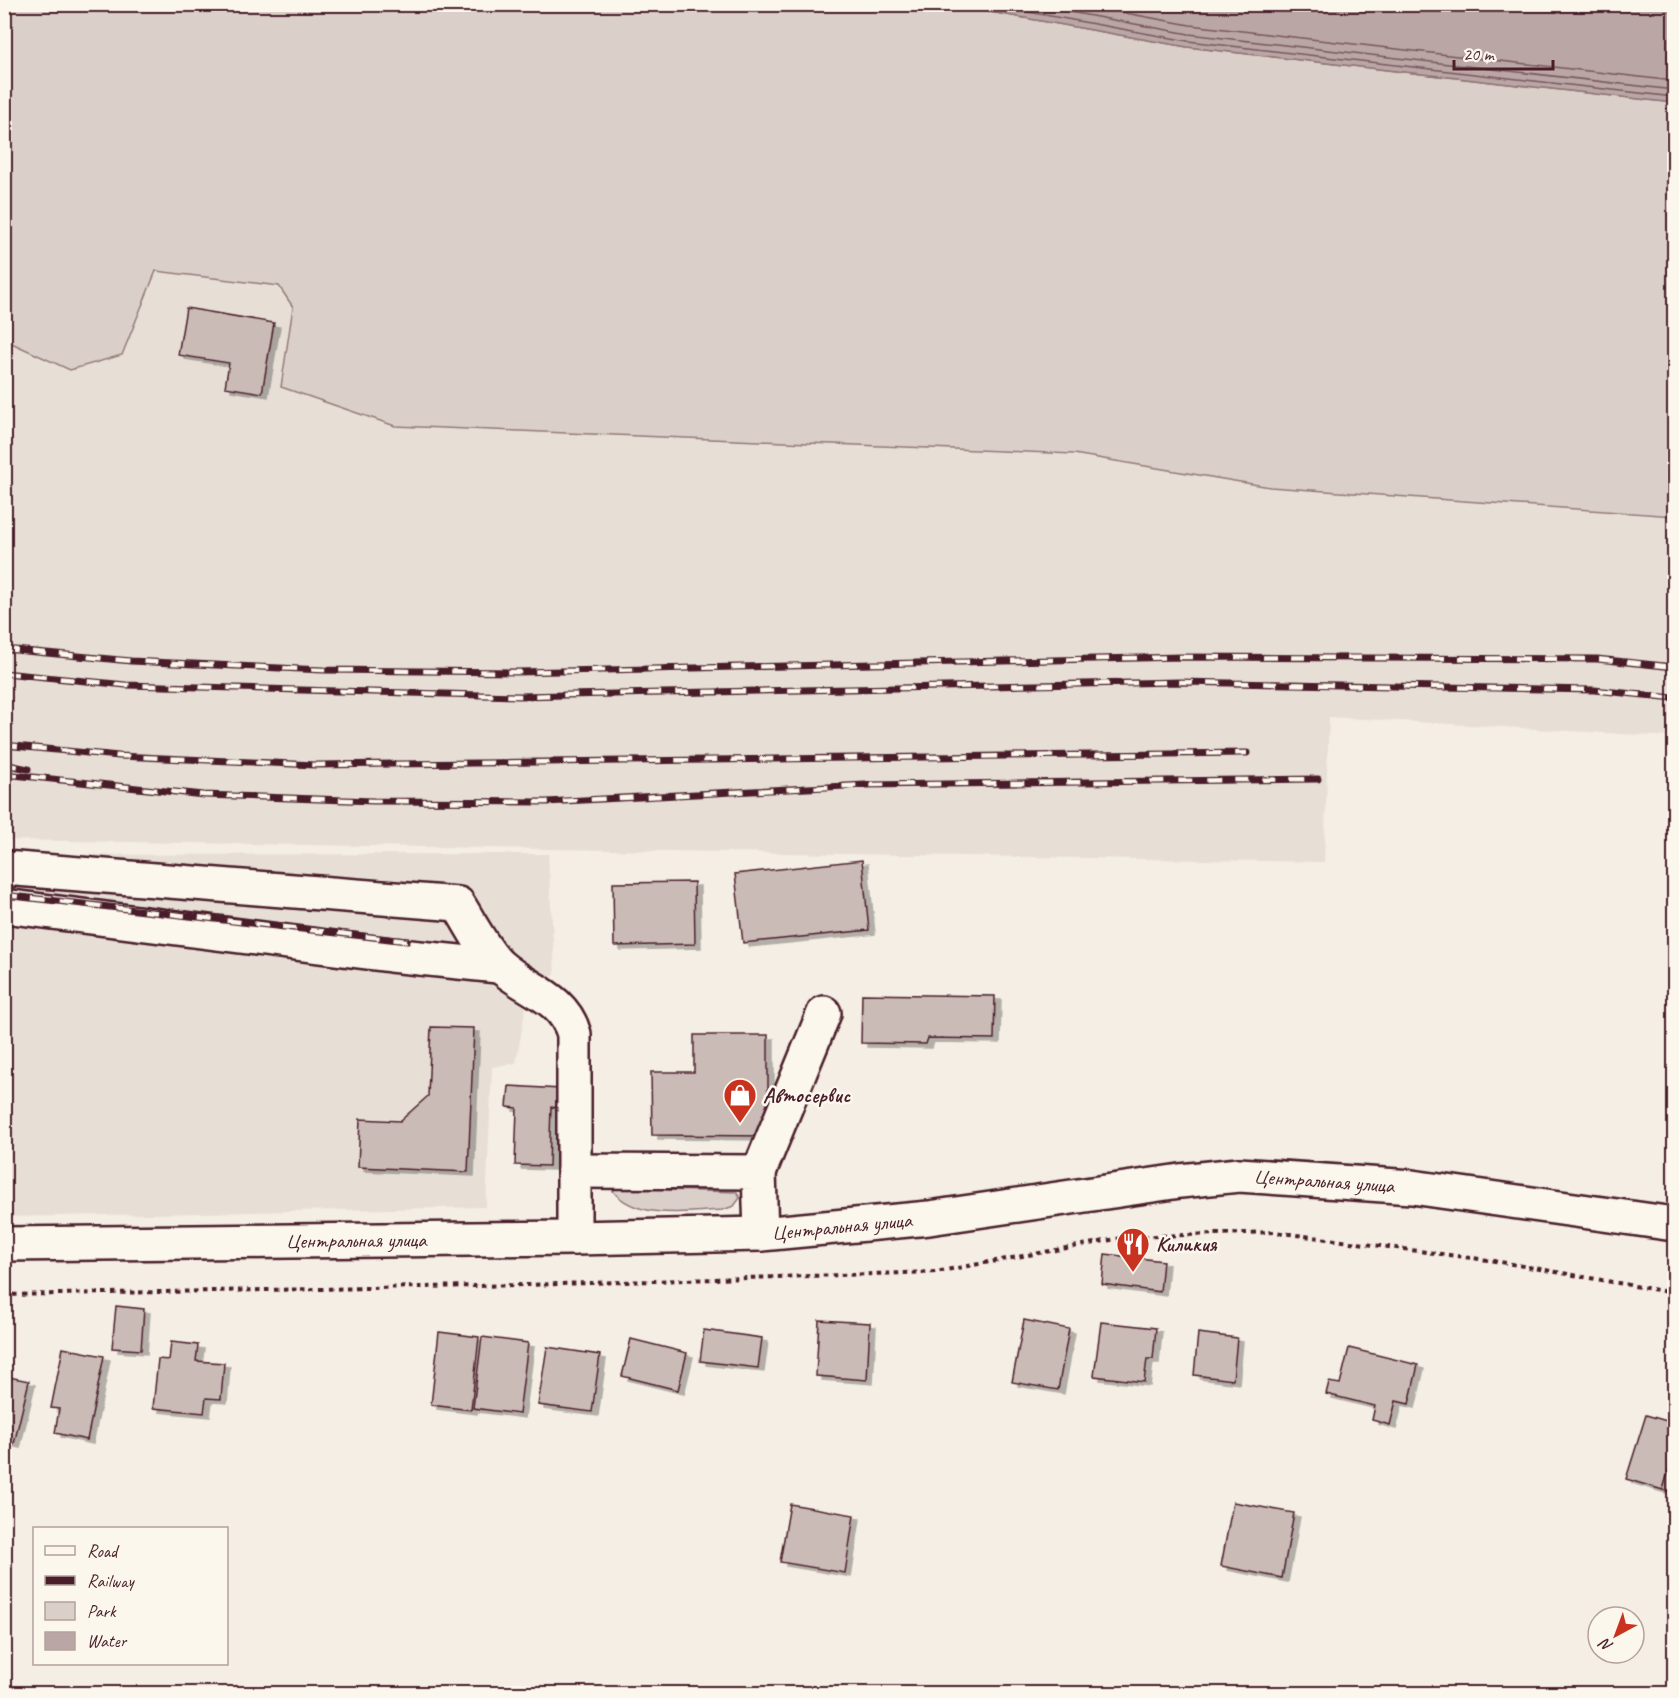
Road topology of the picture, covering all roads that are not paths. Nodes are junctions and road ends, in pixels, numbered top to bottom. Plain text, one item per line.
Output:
1 (4, 868) edge
2 (4, 906) edge
3 (498, 966) junction
4 (824, 1013) dead end
5 (574, 1171) junction
6 (759, 1172) junction
7 (1674, 1224) edge
8 (761, 1234) junction
9 (574, 1239) junction
10 (4, 1244) edge

1 - 3 main road
2 - 3 main road
3 - 5 main road
4 - 6 main road
5 - 6 main road
5 - 9 main road
6 - 8 main road
7 - 8 main road, Центральная улица
8 - 9 main road, Центральная улица
9 - 10 main road, Центральная улица

